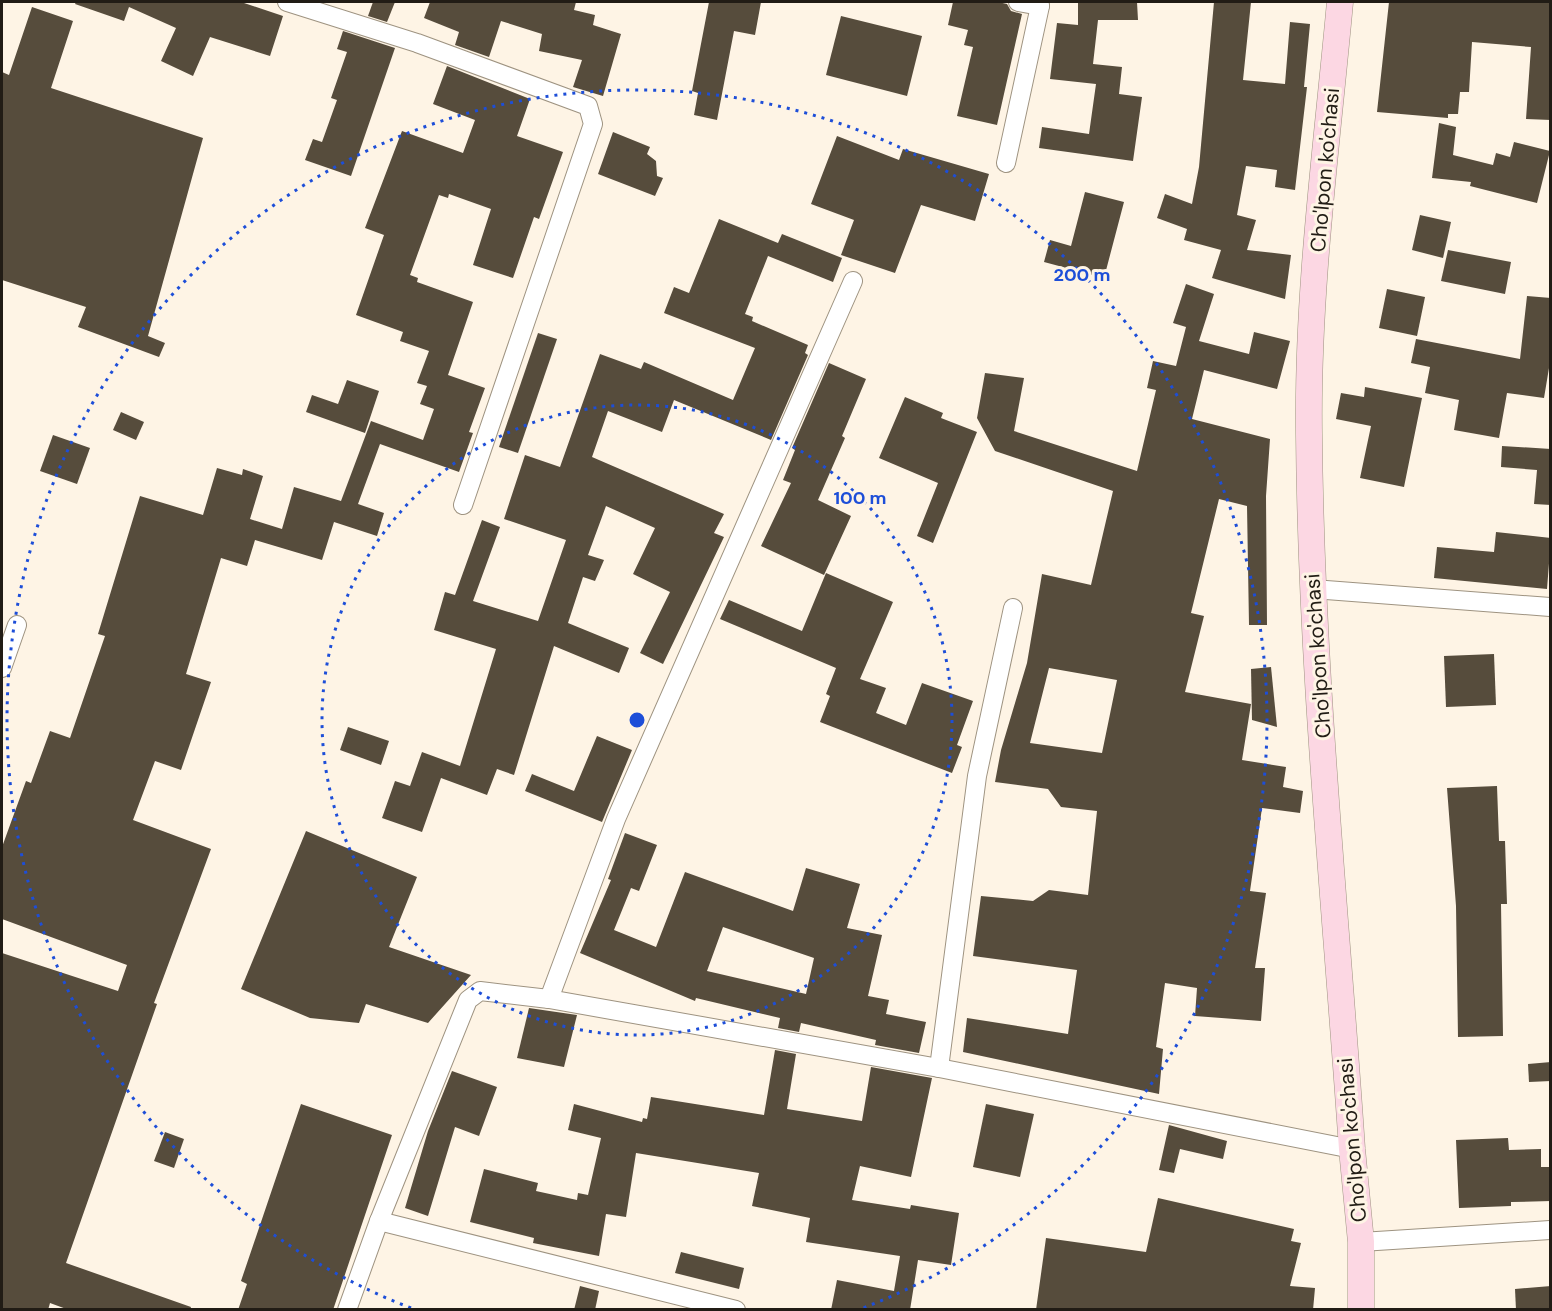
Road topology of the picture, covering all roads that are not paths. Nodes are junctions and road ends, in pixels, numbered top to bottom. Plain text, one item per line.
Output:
1 (287, 2) edge
2 (1018, 2) edge
3 (1340, 2) edge
4 (1039, 4) edge
5 (313, 5) edge
6 (1006, 163) dead end
7 (853, 281) dead end
8 (463, 505) dead end
9 (1313, 589) junction
10 (1551, 607) edge
11 (1013, 608) dead end
12 (17, 625) dead end
13 (2, 668) edge
14 (549, 999) junction
15 (939, 1068) junction
16 (1352, 1149) junction
17 (380, 1221) junction
18 (1551, 1230) edge
19 (1361, 1242) junction
20 (347, 1310) edge
21 (736, 1310) edge
22 (1361, 1310) edge

1 - 5 street
2 - 4 street
3 - 9 main road, Cho'lpon ko'chasi
4 - 6 street
5 - 8 street
7 - 14 street
9 - 10 street
9 - 16 main road, Cho'lpon ko'chasi
11 - 15 street
12 - 13 street
14 - 15 street
14 - 17 street
15 - 16 street
16 - 19 main road, Cho'lpon ko'chasi
17 - 20 street
17 - 21 street
18 - 19 street
19 - 22 main road, Cho'lpon ko'chasi

